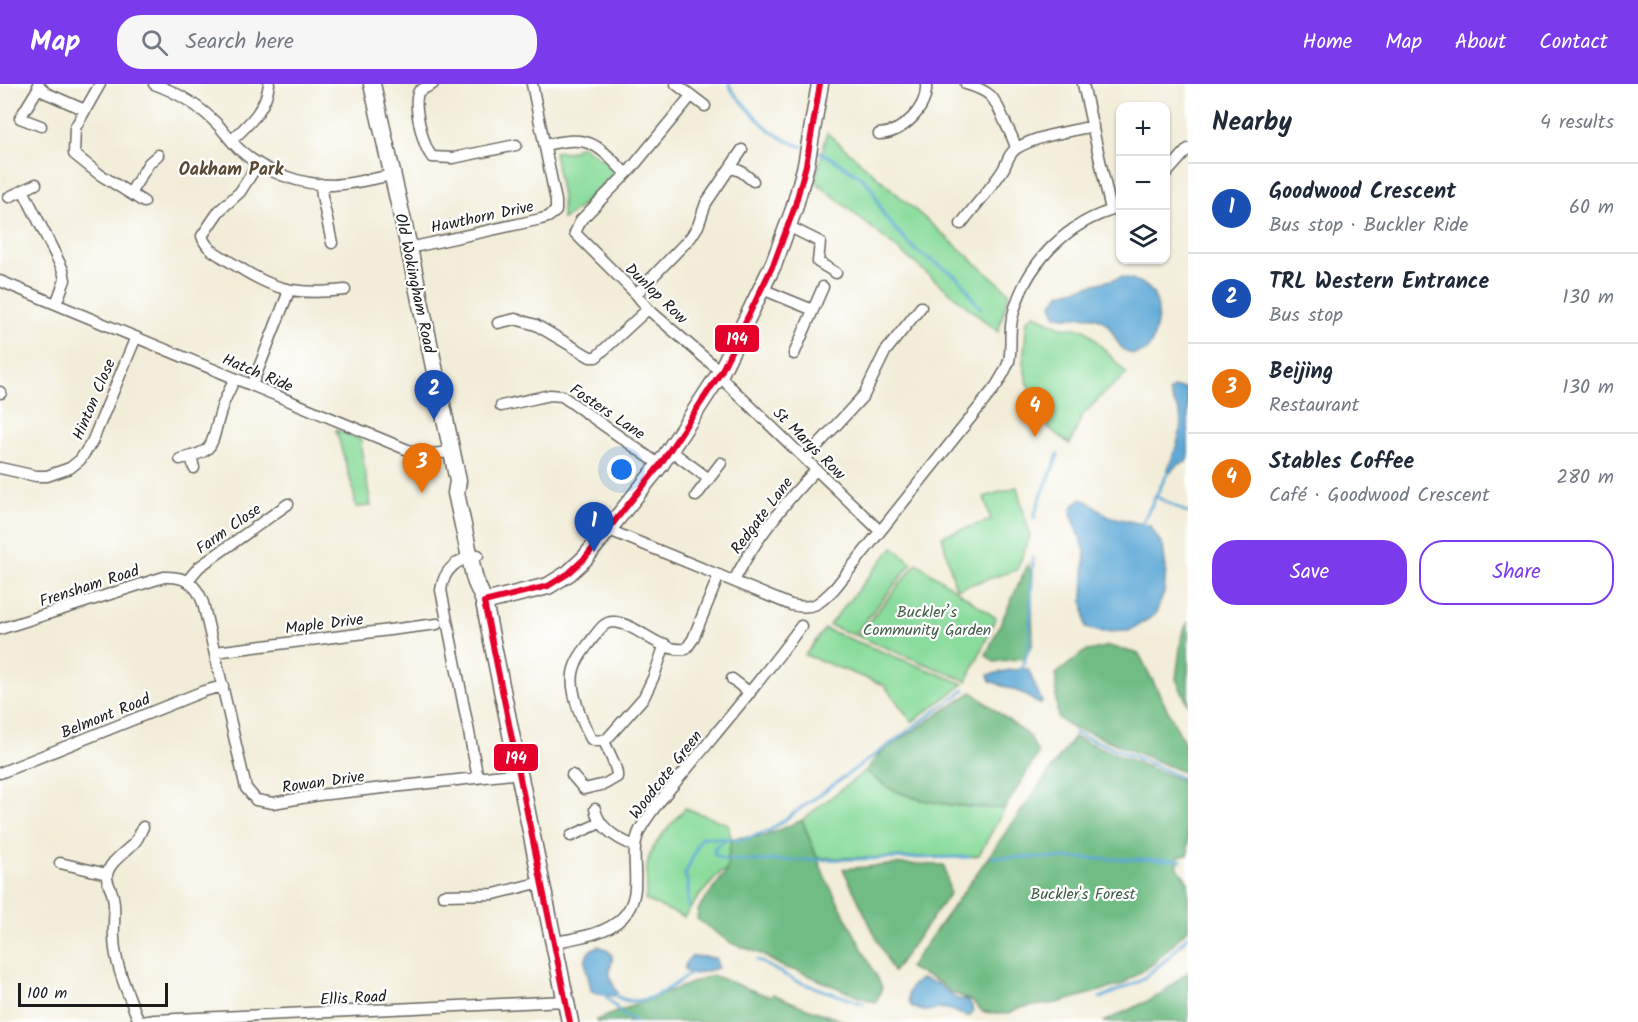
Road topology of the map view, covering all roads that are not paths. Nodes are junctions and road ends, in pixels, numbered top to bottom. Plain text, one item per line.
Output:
1 (100, 84) edge
2 (154, 84) edge
3 (269, 84) edge
4 (372, 84) edge
5 (433, 84) edge
6 (532, 84) edge
7 (676, 84) edge
8 (820, 84) edge
9 (926, 84) edge
10 (966, 84) edge
11 (1083, 84) edge
12 (38, 86) edge
13 (691, 96) junction
14 (705, 106) dead end
15 (85, 110) junction
16 (41, 126) dead end
17 (1094, 126) junction
18 (879, 134) dead end
19 (232, 141) junction
20 (544, 142) junction
21 (516, 144) dead end
22 (1016, 149) junction
23 (1188, 149) edge
24 (742, 150) dead end
25 (158, 155) dead end
26 (258, 164) junction
27 (731, 167) junction
28 (1170, 169) edge
29 (626, 174) junction
30 (392, 175) junction
31 (753, 181) dead end
32 (36, 184) dead end
33 (321, 184) junction
34 (23, 190) junction
35 (130, 192) junction
36 (9, 197) dead end
37 (144, 201) dead end
38 (1116, 209) edge
39 (961, 224) dead end
40 (788, 226) junction
41 (332, 243) dead end
42 (409, 248) junction
43 (836, 273) dead end
44 (0, 281) edge
45 (823, 287) dead end
46 (762, 289) junction
47 (345, 290) dead end
48 (289, 291) junction
49 (636, 294) junction
50 (56, 304) junction
51 (921, 307) dead end
52 (648, 309) junction
53 (813, 310) junction
54 (498, 322) dead end
55 (136, 337) junction
56 (794, 354) dead end
57 (720, 374) junction
58 (235, 378) junction
59 (252, 385) junction
60 (501, 406) dead end
61 (670, 450) junction
62 (452, 452) junction
63 (805, 459) junction
64 (721, 463) dead end
65 (660, 465) junction
66 (0, 468) edge
67 (194, 468) dead end
68 (816, 470) junction
69 (709, 479) junction
70 (696, 496) dead end
71 (288, 504) dead end
72 (609, 530) junction
73 (880, 531) junction
74 (474, 556) junction
75 (719, 575) junction
76 (188, 580) junction
77 (734, 582) junction
78 (482, 596) junction
79 (437, 624) dead end
80 (801, 626) dead end
81 (0, 629) edge
82 (664, 644) junction
83 (215, 652) junction
84 (732, 680) dead end
85 (223, 686) junction
86 (750, 693) junction
87 (604, 741) junction
88 (0, 773) edge
89 (520, 773) junction
90 (572, 775) dead end
91 (478, 778) junction
92 (595, 809) dead end
93 (600, 823) junction
94 (143, 827) dead end
95 (571, 836) dead end
96 (635, 846) junction
97 (60, 863) dead end
98 (107, 874) junction
99 (542, 882) junction
100 (443, 896) dead end
101 (555, 942) junction
102 (566, 1001) junction
103 (340, 1017) edge
104 (140, 1022) edge
105 (570, 1022) edge

1 - 15 street
2 - 19 street
3 - 19 street
4 - 30 street, Old Wokingham Road
5 - 21 street
6 - 20 street
7 - 13 street
8 - 40 street
9 - 18 street
10 - 22 street
11 - 17 street
12 - 15 street
12 - 16 street
13 - 14 street
13 - 29 street
15 - 35 street
17 - 22 street
17 - 38 street
19 - 26 street
20 - 29 street
20 - 42 street, Hawthorn Drive
22 - 39 street
23 - 28 street
24 - 27 street
25 - 35 street
26 - 33 street
26 - 48 street
27 - 31 street
27 - 49 street
29 - 49 street, Dunlop Row
30 - 33 street
30 - 42 street, Old Wokingham Road
32 - 34 street
33 - 41 street
34 - 36 street
34 - 50 street
35 - 37 street
38 - 73 street
40 - 43 street
40 - 46 street
42 - 62 street, Old Wokingham Road
44 - 50 street, Hatch Ride
45 - 53 street
46 - 53 street
46 - 57 street
47 - 48 street
48 - 59 street
49 - 52 street, Dunlop Row
50 - 55 street, Hatch Ride
51 - 63 street
52 - 54 street
52 - 57 street, Dunlop Row
53 - 56 street
55 - 58 street, Hatch Ride
55 - 66 street, Hinton Close
57 - 61 street
57 - 63 street, St Marys Row
58 - 59 street, Hatch Ride
58 - 67 street
59 - 62 street, Hatch Ride
60 - 65 street, Fosters Lane
61 - 65 street
61 - 69 street
62 - 74 street, Old Wokingham Road
63 - 68 street, St Marys Row
64 - 69 street
65 - 72 street
68 - 73 street, St Marys Row
68 - 77 street, Redgate Lane
69 - 70 street
71 - 76 street, Farm Close
72 - 75 street
72 - 78 street
73 - 77 street
74 - 78 street, Old Wokingham Road
74 - 91 street
75 - 77 street
75 - 82 street
76 - 81 street, Frensham Road
76 - 83 street, Rowan Drive
78 - 89 street, Old Wokingham Road
79 - 83 street, Maple Drive
80 - 86 street, Woodcote Green
82 - 87 street
82 - 87 street
83 - 85 street, Rowan Drive
84 - 86 street
85 - 88 street, Belmont Road
85 - 91 street, Rowan Drive
86 - 96 street, Woodcote Green
87 - 90 street
89 - 91 street, Rowan Drive
89 - 99 street, Old Wokingham Road
92 - 93 street
93 - 95 street
93 - 96 street
94 - 98 street
96 - 101 street, Woodcote Green
97 - 98 street
98 - 104 street
99 - 100 street
99 - 101 street, Old Wokingham Road
101 - 102 street, Old Wokingham Road
102 - 103 street, Ellis Road
102 - 105 street, Old Wokingham Road
103 - 104 street, Ellis Road

